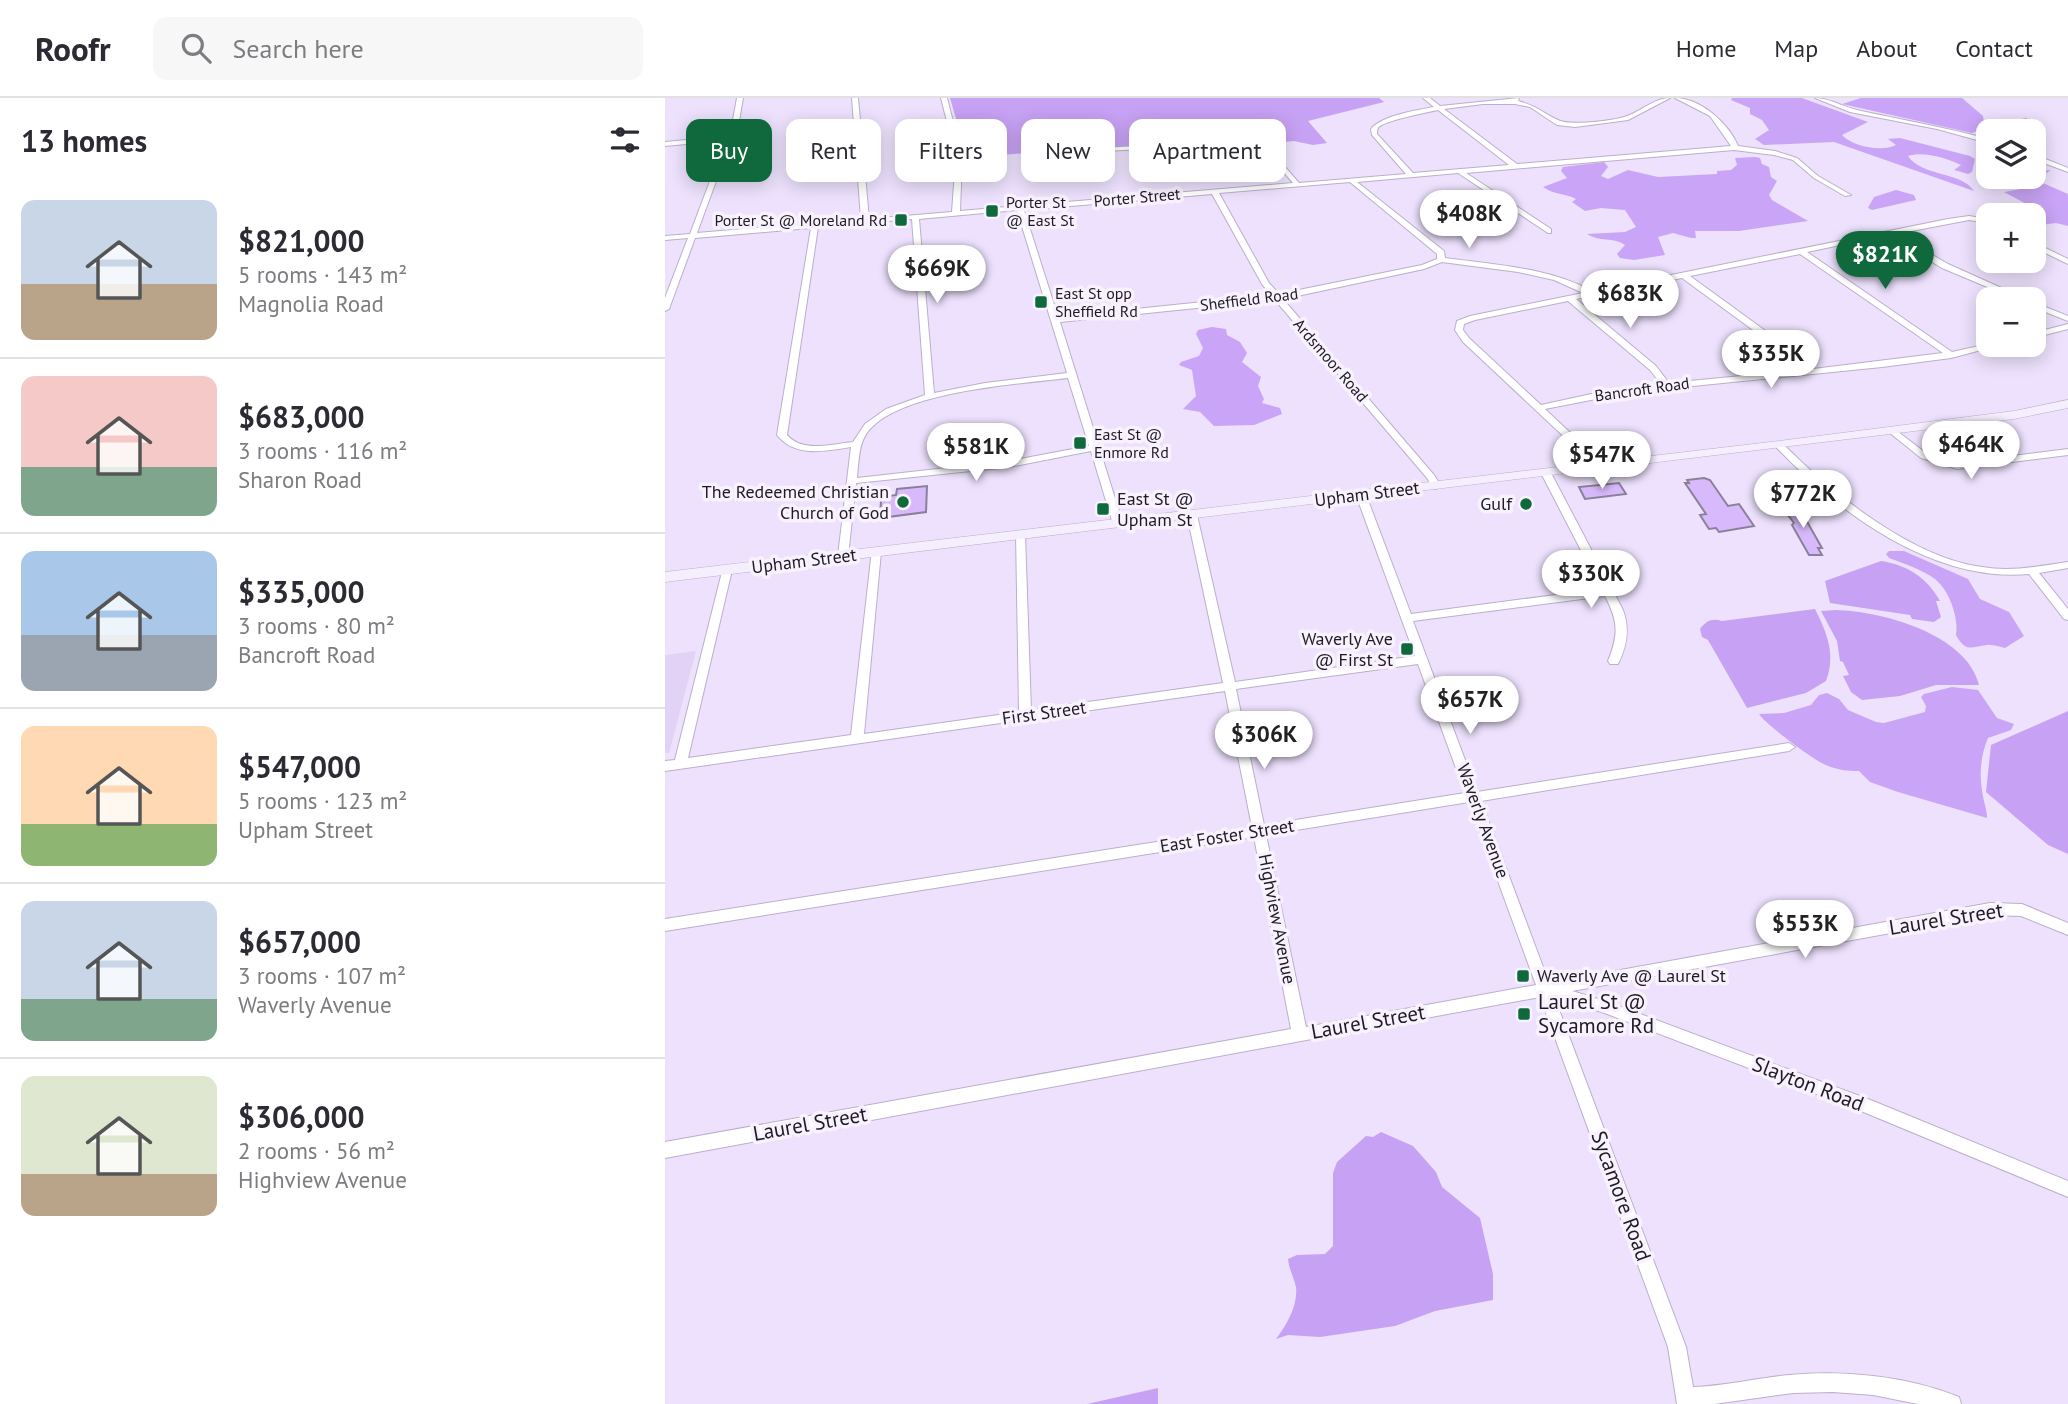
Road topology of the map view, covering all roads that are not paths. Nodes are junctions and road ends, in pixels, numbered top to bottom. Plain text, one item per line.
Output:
1 (740, 98) edge
2 (855, 98) edge
3 (944, 98) edge
4 (1426, 98) edge
5 (1667, 98) edge
6 (1678, 98) edge
7 (1818, 98) edge
8 (1516, 100) edge
9 (1441, 108) junction
10 (736, 119) edge
11 (1976, 136) edge
12 (686, 142) edge
13 (665, 144) edge
14 (1734, 148) junction
15 (1115, 149) edge
16 (2046, 161) edge
17 (1517, 167) junction
18 (2068, 170) edge
19 (1459, 171) junction
20 (1411, 175) junction
21 (1351, 180) junction
22 (713, 182) edge
23 (1297, 184) junction
24 (1215, 191) junction
25 (1847, 195) dead end
26 (1020, 207) junction
27 (956, 212) junction
28 (915, 216) junction
29 (865, 220) junction
30 (1976, 220) edge
31 (815, 225) junction
32 (1548, 231) dead end
33 (1889, 233) junction
34 (692, 236) junction
35 (665, 238) edge
36 (2046, 250) edge
37 (1801, 251) junction
38 (1441, 260) junction
39 (2068, 261) edge
40 (1683, 275) junction
41 (1994, 287) edge
42 (1591, 294) junction
43 (1277, 297) junction
44 (1569, 298) junction
45 (665, 309) edge
46 (2046, 310) edge
47 (2068, 319) edge
48 (1054, 320) junction
49 (2068, 327) edge
50 (2046, 333) edge
51 (1976, 349) edge
52 (1951, 355) junction
53 (1810, 371) junction
54 (1071, 375) junction
55 (1666, 385) junction
56 (930, 396) junction
57 (2068, 404) edge
58 (1539, 408) junction
59 (1893, 431) junction
60 (856, 444) junction
61 (1779, 445) junction
62 (1094, 448) junction
63 (2068, 452) edge
64 (1593, 467) junction
65 (1546, 473) junction
66 (852, 481) junction
67 (1436, 486) junction
68 (1361, 495) junction
69 (1192, 515) junction
70 (1118, 524) junction
71 (1020, 535) junction
72 (876, 552) junction
73 (843, 556) junction
74 (2068, 565) edge
75 (727, 570) junction
76 (2032, 570) junction
77 (665, 578) edge
78 (1608, 592) junction
79 (2068, 616) edge
80 (1407, 618) junction
81 (1423, 659) junction
82 (1614, 661) dead end
83 (1230, 687) junction
84 (1025, 715) junction
85 (857, 739) junction
86 (1789, 747) dead end
87 (680, 764) junction
88 (665, 766) edge
89 (1475, 797) junction
90 (1259, 831) junction
91 (665, 925) edge
92 (2068, 929) edge
93 (1544, 990) junction
94 (1300, 1035) junction
95 (665, 1150) edge
96 (2068, 1189) edge
97 (1686, 1401) edge
98 (1952, 1404) edge

1 - 10 street
2 - 29 street
3 - 27 street
4 - 9 street
5 - 8 street
6 - 14 street
7 - 11 street
8 - 9 street
9 - 17 street
9 - 20 street
12 - 13 street
14 - 17 street, Porter Street
14 - 25 street, Porter Street
15 - 23 street
16 - 18 street
17 - 19 street, Porter Street
19 - 20 street, Porter Street
19 - 32 street
20 - 21 street, Porter Street
21 - 23 street, Porter Street
21 - 38 street
22 - 34 street
23 - 24 street, Porter Street
24 - 26 street, Porter Street
24 - 43 street, Ardsmoor Road
26 - 27 street, Porter Street
26 - 48 street
27 - 28 street, Porter Street
28 - 29 street, Porter Street
28 - 56 street
29 - 31 street, Porter Street
30 - 33 street
31 - 34 street, Porter Street
31 - 60 street
33 - 37 street
33 - 41 street
34 - 35 street, Porter Street
34 - 45 street
36 - 39 street
37 - 40 street
37 - 52 street
38 - 42 street, Sheffield Road
38 - 43 street, Sheffield Road
40 - 42 street
40 - 53 street
42 - 44 street
43 - 48 street, Sheffield Road
43 - 67 street, Ardsmoor Road
44 - 55 street
44 - 58 street
46 - 47 street
48 - 54 street
49 - 50 street
51 - 52 street, Bancroft Road
52 - 53 street, Bancroft Road
53 - 55 street, Bancroft Road
54 - 56 street
54 - 62 street
55 - 58 street, Bancroft Road
56 - 60 street
57 - 59 main road, Upham Street
58 - 64 street
59 - 61 main road, Upham Street
59 - 63 street
60 - 66 street
61 - 64 main road, Upham Street
61 - 76 street
62 - 66 street
62 - 70 street
64 - 65 main road, Upham Street
65 - 67 main road, Upham Street
65 - 78 street
66 - 73 street
67 - 68 main road, Upham Street
68 - 69 main road, Upham Street
68 - 80 street, Waverly Avenue
69 - 70 main road, Upham Street
69 - 83 street, Highview Avenue
70 - 71 main road, Upham Street
71 - 72 main road, Upham Street
71 - 84 street
72 - 73 main road, Upham Street
72 - 85 street
73 - 75 main road, Upham Street
74 - 76 street
75 - 77 main road, Upham Street
75 - 87 street
76 - 79 street
78 - 80 street
78 - 82 street
80 - 81 street, Waverly Avenue
81 - 83 street, First Street
81 - 89 street, Waverly Avenue
83 - 84 street, First Street
83 - 90 street, Highview Avenue
84 - 85 street, First Street
85 - 87 street, First Street
86 - 89 street, East Foster Street
87 - 88 street, First Street
89 - 90 street, East Foster Street
89 - 93 street, Waverly Avenue
90 - 91 street, East Foster Street
90 - 94 street, Highview Avenue
92 - 93 street, Laurel Street
93 - 94 street, Laurel Street
93 - 96 street, Slayton Road
93 - 97 street, Sycamore Road
94 - 95 street, Laurel Street
97 - 98 street

